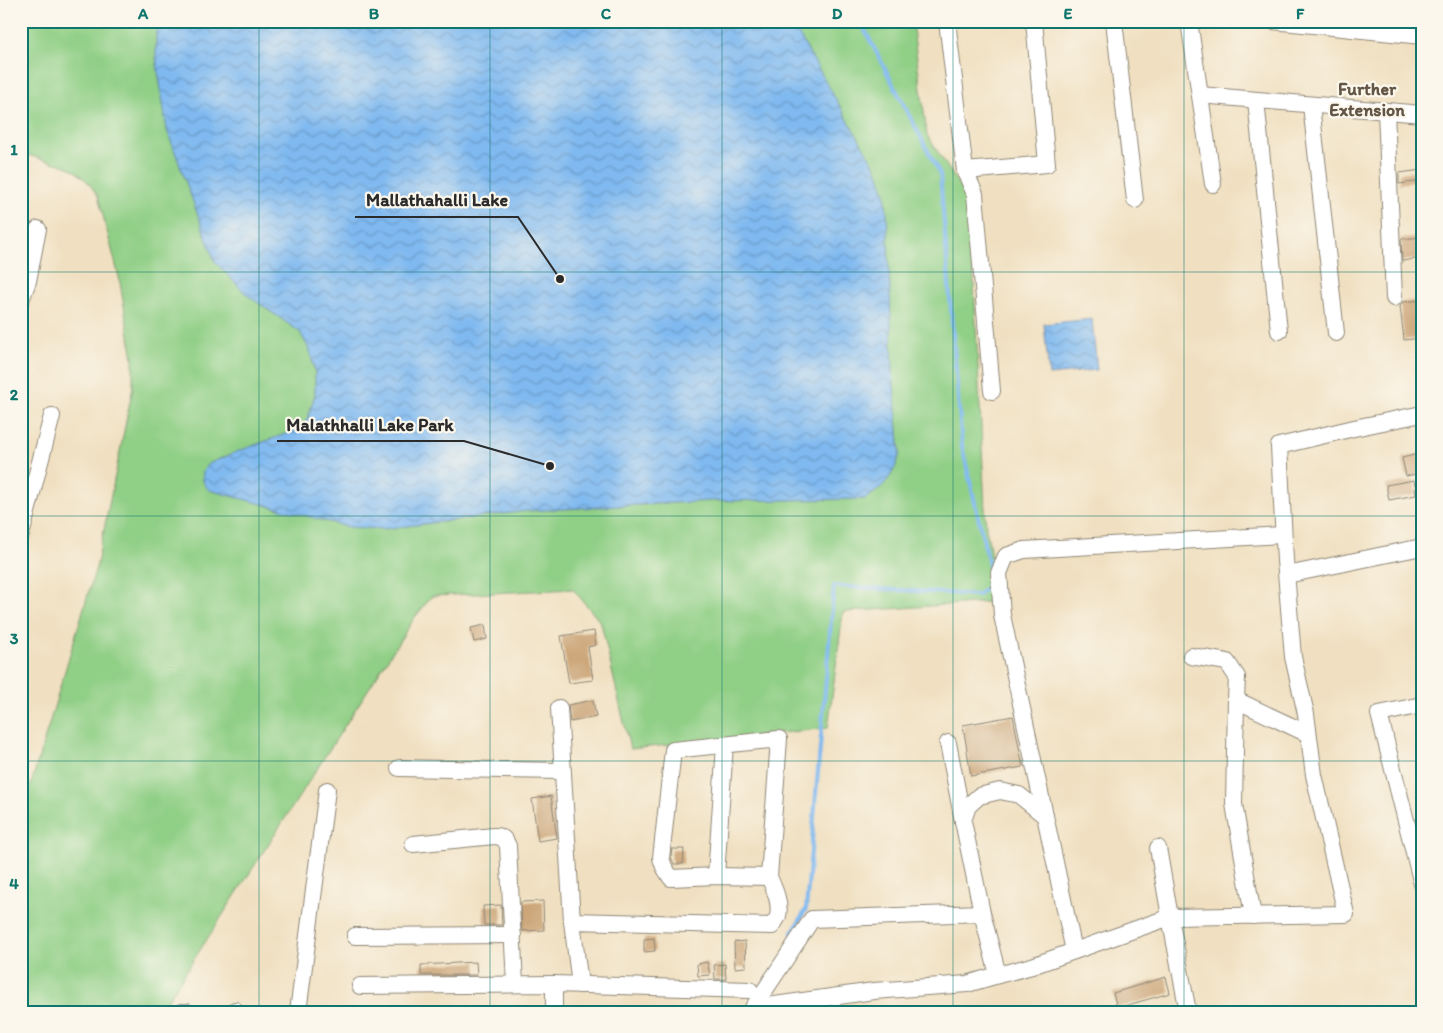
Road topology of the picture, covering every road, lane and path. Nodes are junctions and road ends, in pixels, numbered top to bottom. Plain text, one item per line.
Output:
1 (947, 21) edge
2 (1034, 21) edge
3 (1114, 21) edge
4 (1189, 21) edge
5 (1273, 21) edge
6 (1422, 36) edge
7 (1200, 95) junction
8 (1256, 100) junction
9 (1311, 105) junction
10 (1386, 111) junction
11 (1422, 114) edge
12 (965, 171) junction
13 (1213, 184) dead end
14 (1135, 200) dead end
15 (38, 229) dead end
16 (1394, 298) dead end
17 (21, 300) edge
18 (1279, 332) dead end
19 (1336, 333) dead end
20 (992, 390) dead end
21 (1422, 414) edge
22 (52, 416) dead end
23 (28, 482) edge
24 (21, 534) edge
25 (1284, 535) junction
26 (1422, 547) edge
27 (1287, 575) junction
28 (1191, 656) dead end
29 (1236, 700) junction
30 (1422, 705) edge
31 (559, 708) dead end
32 (1308, 734) junction
33 (948, 743) dead end
34 (725, 745) junction
35 (399, 768) dead end
36 (562, 771) junction
37 (327, 790) dead end
38 (1045, 816) junction
39 (963, 821) junction
40 (413, 844) dead end
41 (1158, 848) dead end
42 (716, 876) junction
43 (769, 877) junction
44 (1422, 884) edge
45 (982, 913) junction
46 (1253, 916) junction
47 (1170, 917) junction
48 (572, 921) junction
49 (513, 935) junction
50 (355, 936) dead end
51 (1074, 951) junction
52 (998, 975) junction
53 (515, 984) junction
54 (554, 984) junction
55 (580, 985) junction
56 (360, 986) dead end
57 (750, 990) dead end
58 (753, 1010) edge
59 (181, 1012) edge
60 (187, 1012) edge
61 (298, 1012) edge
62 (554, 1012) edge
63 (1188, 1012) edge

1 - 12 street
2 - 12 street
3 - 14 street
4 - 7 street
5 - 6 street
7 - 8 street
7 - 13 street
8 - 9 street
8 - 18 street
9 - 10 street
9 - 19 street
10 - 11 street
10 - 16 street
12 - 20 street
15 - 17 street
21 - 25 street
22 - 23 street
23 - 24 street
25 - 27 street
25 - 38 street
26 - 27 street
27 - 32 street
28 - 29 street
29 - 32 street
29 - 46 street
30 - 44 street
31 - 36 street
32 - 46 street
33 - 39 street
34 - 42 street
34 - 42 street
34 - 43 street
35 - 36 street
36 - 48 street
37 - 61 street
38 - 39 street
38 - 51 street
39 - 45 street
40 - 49 street
41 - 47 street
42 - 43 street
43 - 48 street
45 - 52 street
45 - 58 street
46 - 47 street
47 - 51 street
47 - 63 street
48 - 55 street
49 - 50 street
49 - 53 street
51 - 52 street
52 - 58 street
53 - 54 street
53 - 56 street
54 - 55 street
54 - 62 street
55 - 57 street
59 - 60 street

